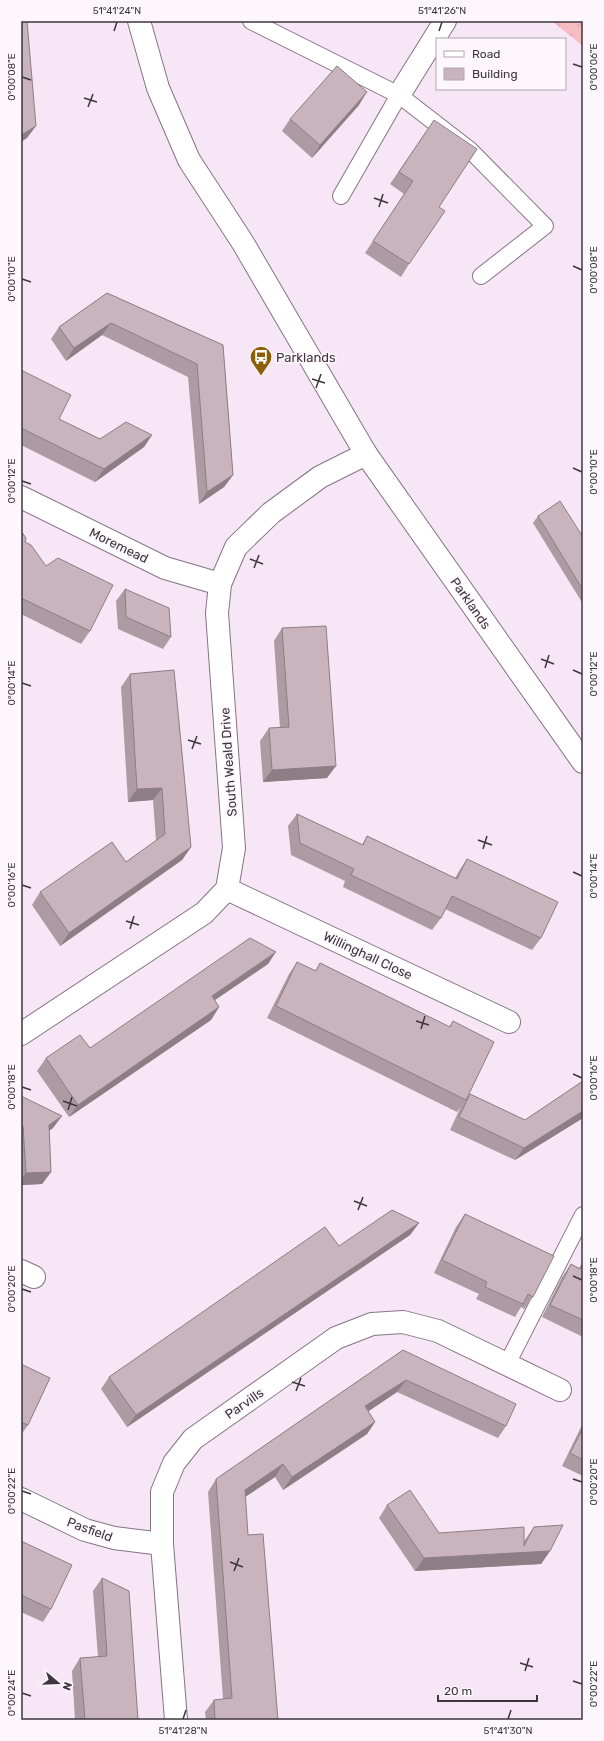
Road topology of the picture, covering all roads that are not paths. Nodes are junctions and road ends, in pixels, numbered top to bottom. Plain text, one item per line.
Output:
1 (139, 21) edge
2 (251, 21) edge
3 (445, 21) edge
4 (399, 95) junction
5 (340, 196) dead end
6 (481, 276) dead end
7 (366, 454) junction
8 (21, 497) edge
9 (220, 584) junction
10 (583, 762) edge
11 (227, 889) junction
12 (509, 1022) dead end
13 (21, 1034) edge
14 (583, 1215) edge
15 (507, 1364) junction
16 (560, 1390) dead end
17 (21, 1499) edge
18 (162, 1544) junction
19 (176, 1720) edge

1 - 7 street, Parklands
2 - 4 lane
3 - 4 street
4 - 5 lane
4 - 6 lane
7 - 9 street, South Weald Drive
7 - 10 street, Parklands
8 - 9 street, Moremead
9 - 11 street, South Weald Drive
11 - 12 street, Willinghall Close
11 - 13 street
14 - 15 lane
15 - 16 street, Parvills
15 - 18 street, Parvills
17 - 18 street, Pasfield
18 - 19 street, Parvills

